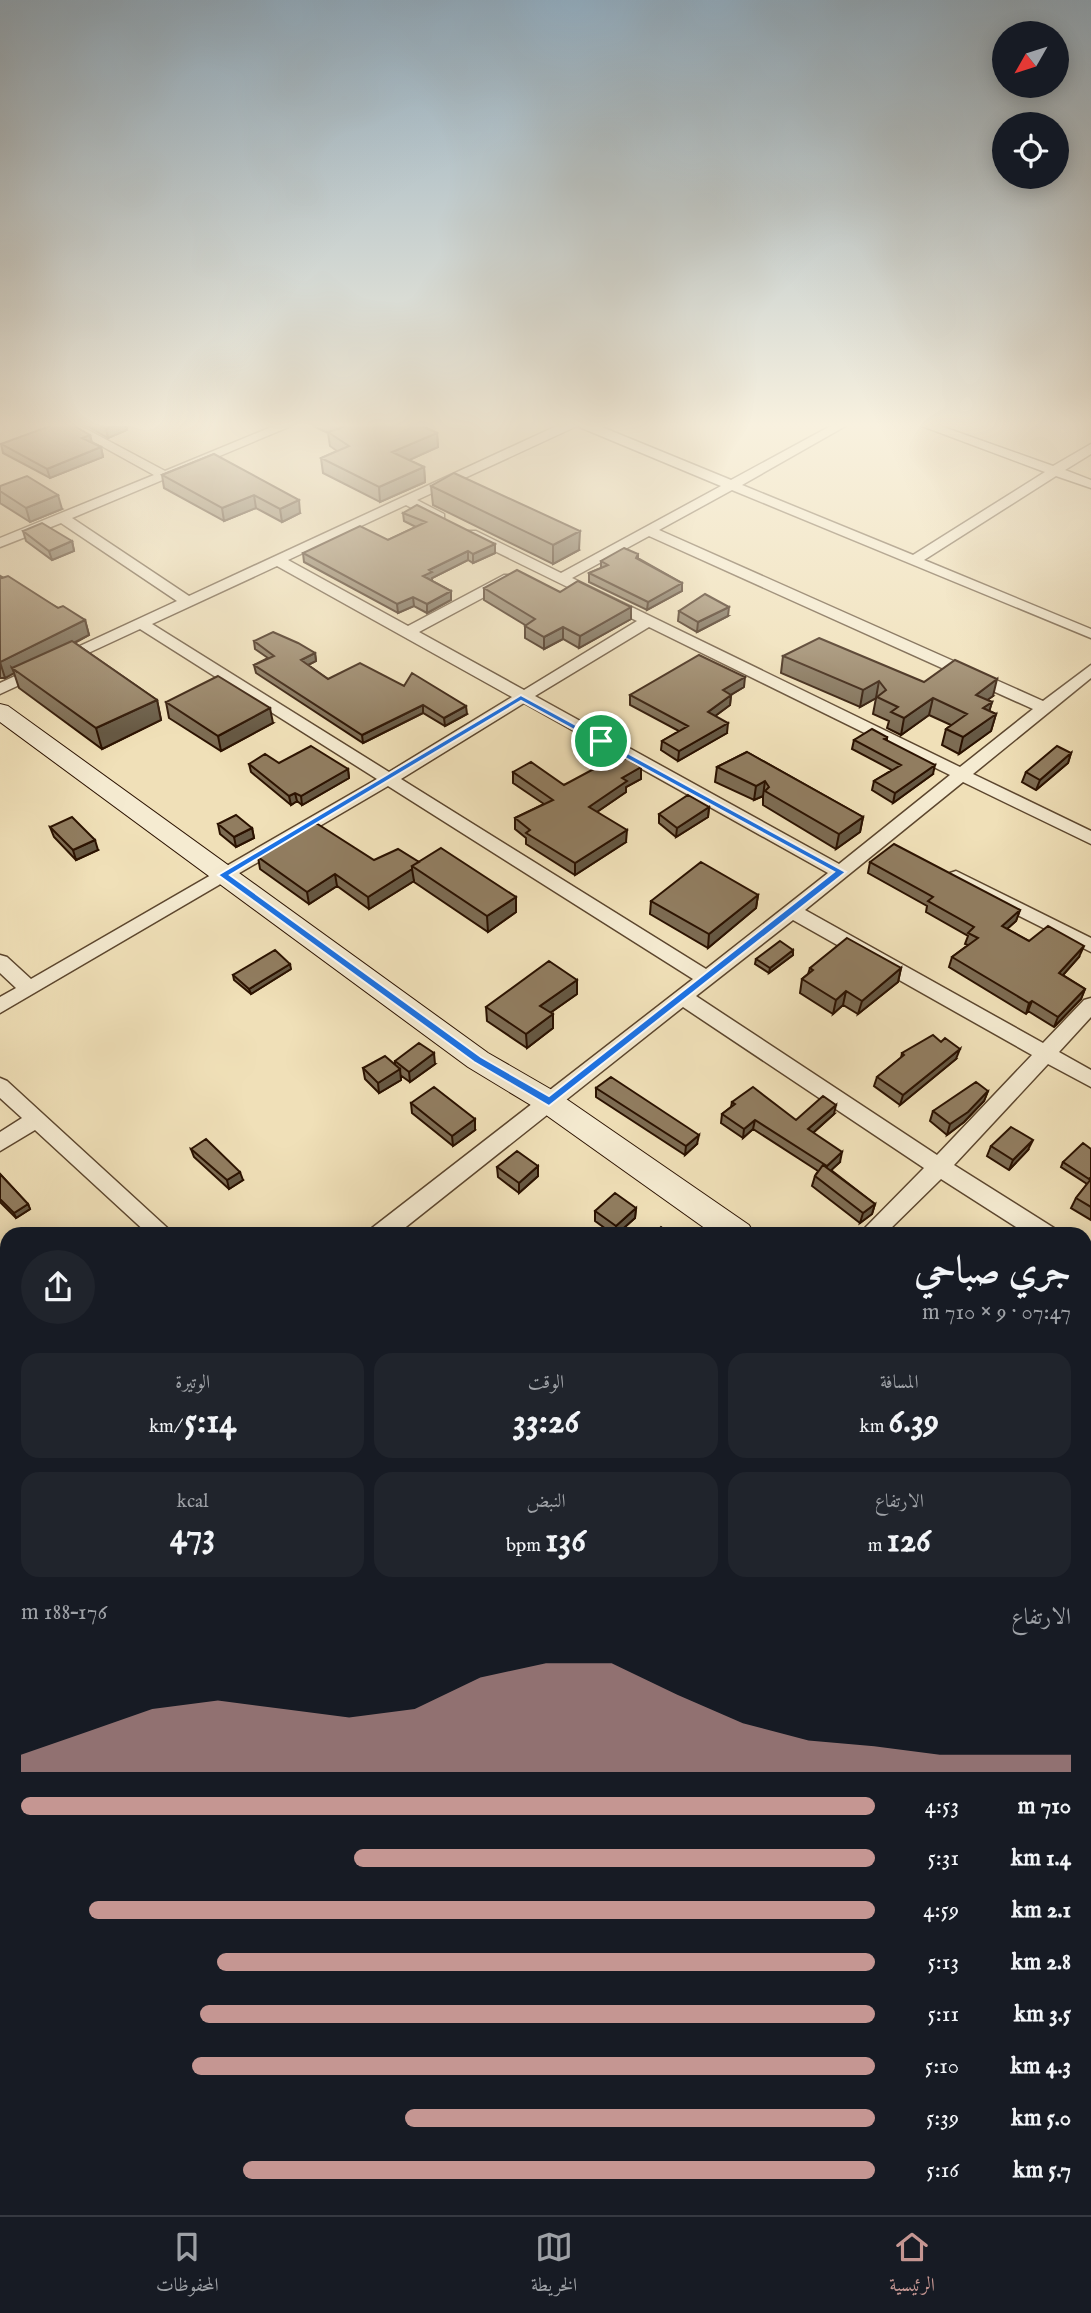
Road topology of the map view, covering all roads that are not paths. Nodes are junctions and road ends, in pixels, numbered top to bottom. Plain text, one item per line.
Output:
1 (42, 526) edge
2 (75, 526) edge
3 (353, 526) edge
4 (456, 526) edge
5 (655, 526) edge
6 (830, 526) edge
7 (968, 526) edge
8 (0, 527) edge
9 (648, 530) junction
10 (16, 537) junction
11 (0, 543) edge
12 (277, 560) junction
13 (913, 561) junction
14 (533, 565) junction
15 (560, 579) junction
16 (187, 601) junction
17 (648, 621) junction
18 (139, 622) junction
19 (406, 633) junction
20 (1091, 635) edge
21 (1091, 670) edge
22 (0, 689) edge
23 (521, 697) junction
24 (1043, 707) junction
25 (0, 711) edge
26 (964, 774) junction
27 (387, 780) junction
28 (1091, 838) edge
29 (943, 871) edge
30 (841, 872) junction
31 (223, 875) junction
32 (792, 911) junction
33 (1091, 946) edge
34 (0, 962) edge
35 (706, 978) junction
36 (29, 989) junction
37 (681, 996) junction
38 (1091, 1005) edge
39 (0, 1006) edge
40 (1045, 1054) junction
41 (1091, 1079) edge
42 (0, 1086) edge
43 (549, 1102) junction
44 (36, 1119) junction
45 (0, 1143) edge
46 (939, 1167) junction
47 (155, 1227) edge
48 (389, 1227) edge
49 (728, 1227) edge
50 (877, 1227) edge
51 (1035, 1227) edge

1 - 10 street
2 - 16 street
3 - 12 street
4 - 14 street
5 - 9 street
6 - 13 street
7 - 13 street
8 - 10 street
9 - 15 street
9 - 24 street
10 - 11 street
12 - 16 street
12 - 19 street
13 - 20 street
14 - 15 street
14 - 19 street
15 - 17 street
16 - 18 street
17 - 23 street
17 - 26 street
18 - 22 street
18 - 27 street
19 - 23 street
21 - 24 street
23 - 27 street
23 - 30 street
24 - 26 street
25 - 31 street
26 - 28 street
26 - 30 street
27 - 31 street
27 - 35 street
29 - 33 street
30 - 32 street
31 - 36 street
31 - 43 street
32 - 35 street
32 - 40 street
34 - 36 street
35 - 37 street
36 - 39 street
37 - 43 street
37 - 46 street
38 - 40 street
40 - 41 street
40 - 46 street
42 - 44 street
43 - 48 street
43 - 49 street
44 - 45 street
44 - 47 street
46 - 50 street
46 - 51 street

